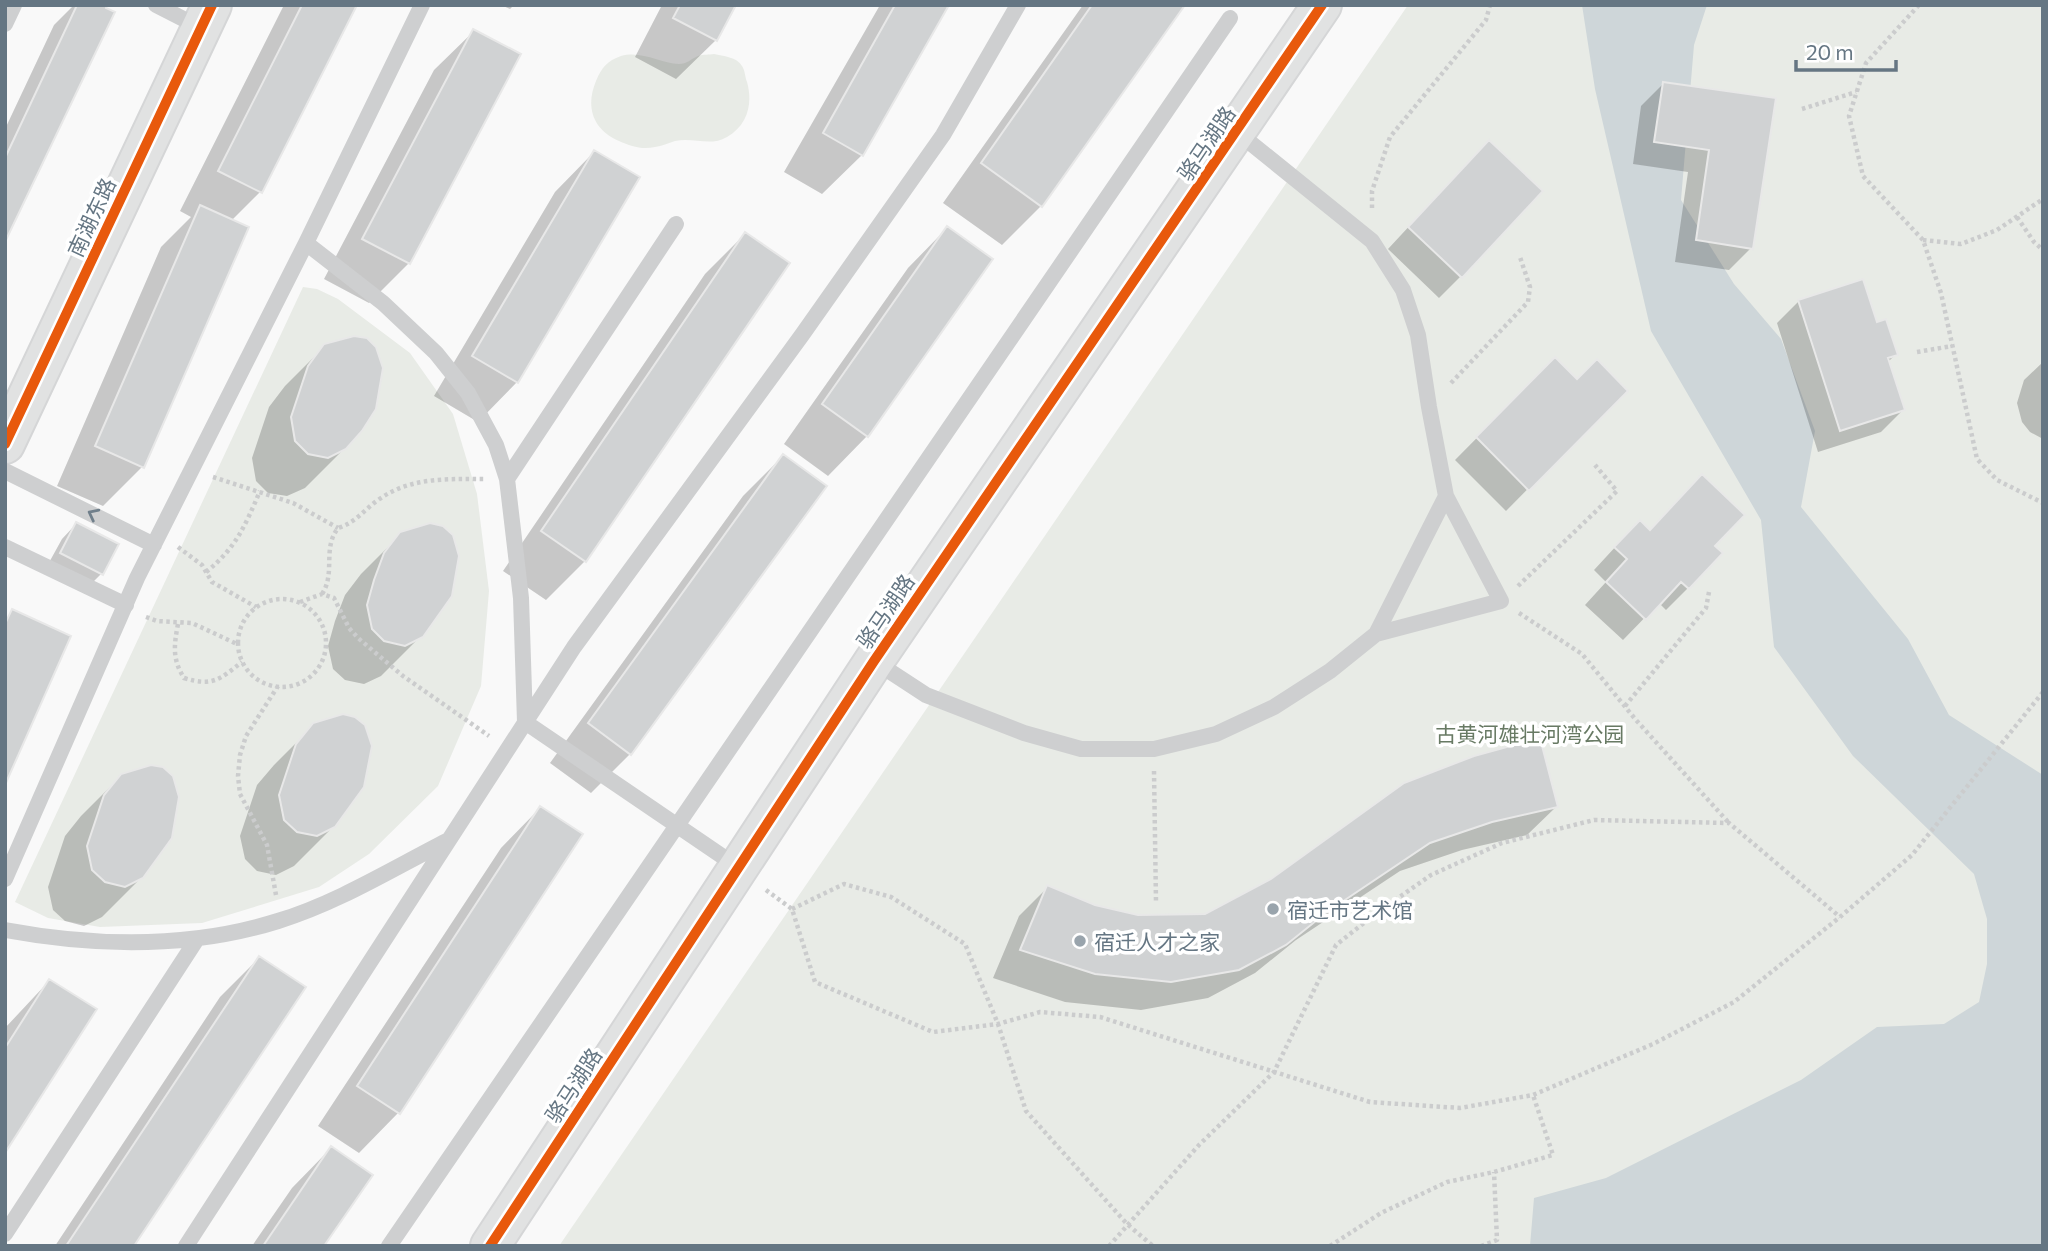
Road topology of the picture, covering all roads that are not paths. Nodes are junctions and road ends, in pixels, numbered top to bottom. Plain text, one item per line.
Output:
1 (15, 5) edge
2 (156, 5) edge
3 (422, 5) edge
4 (1018, 5) edge
5 (1322, 5) edge
6 (207, 17) edge
7 (1230, 18) dead end
8 (5, 24) edge
9 (1237, 132) junction
10 (676, 224) dead end
11 (306, 243) junction
12 (5, 444) edge
13 (5, 471) edge
14 (507, 479) junction
15 (1446, 496) junction
16 (156, 540) junction
17 (5, 547) edge
18 (125, 607) junction
19 (1376, 634) junction
20 (874, 661) junction
21 (525, 722) junction
22 (676, 825) junction
23 (449, 840) junction
24 (738, 867) junction
25 (5, 878) edge
26 (5, 930) edge
27 (197, 939) junction
28 (5, 1234) edge
29 (186, 1246) edge
30 (389, 1246) edge
31 (490, 1246) edge

1 - 8 lane
2 - 6 lane
3 - 11 lane
4 - 21 lane
5 - 9 street, 骆马湖路
6 - 12 street, 南湖东路
7 - 22 lane
9 - 15 lane
9 - 20 street, 骆马湖路
10 - 14 lane
11 - 14 lane
11 - 16 lane
16 -> 13 lane
14 - 21 lane
15 - 19 lane
15 - 19 lane
16 - 18 lane
17 - 18 lane
18 - 25 lane
19 - 20 lane
20 - 24 street, 骆马湖路
21 - 22 lane
21 - 23 lane
22 - 24 lane
22 - 30 lane
23 - 27 lane
23 - 29 lane
24 - 31 street, 骆马湖路
26 - 27 lane
27 - 28 lane

